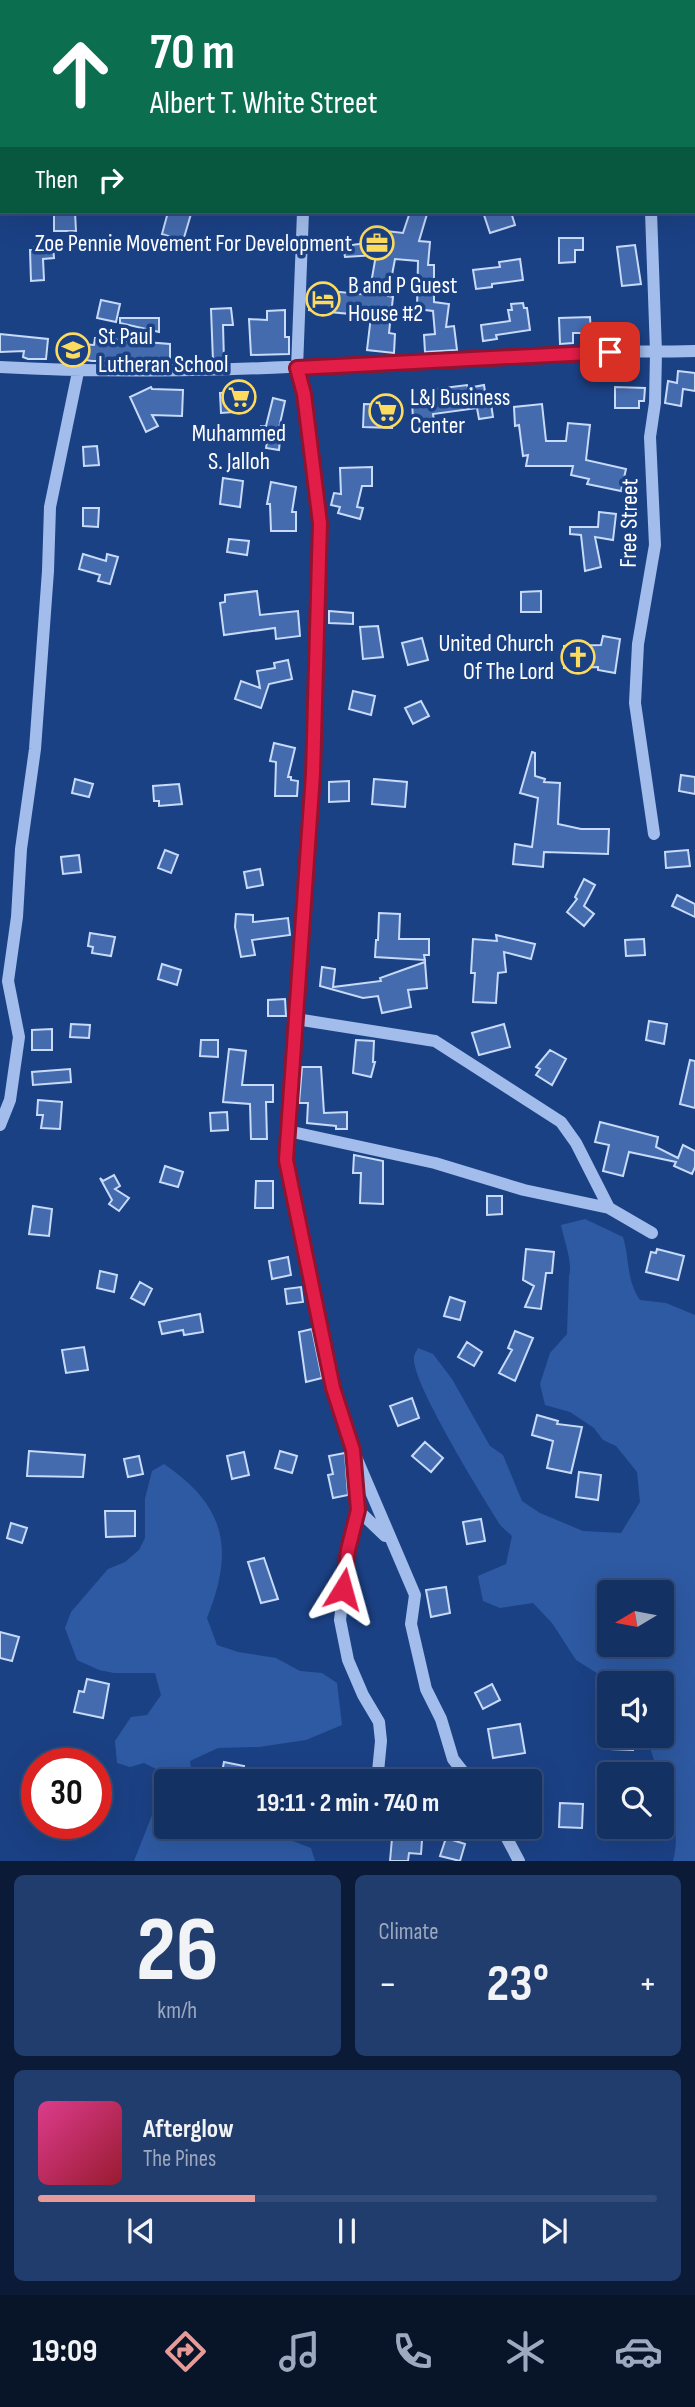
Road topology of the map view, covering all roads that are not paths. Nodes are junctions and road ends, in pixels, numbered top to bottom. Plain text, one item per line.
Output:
1 (303, 214) edge
2 (651, 214) edge
3 (695, 351) edge
4 (656, 352) junction
5 (0, 367) edge
6 (297, 368) junction
7 (78, 372) junction
8 (654, 834) dead end
9 (296, 1019) junction
10 (0, 1125) edge
11 (288, 1131) junction
12 (609, 1208) junction
13 (652, 1233) dead end
14 (353, 1450) junction
15 (358, 1510) junction
16 (391, 1541) junction
17 (378, 1769) edge
18 (461, 1769) edge
19 (507, 1839) edge
20 (519, 1861) edge

1 - 6 street
2 - 4 street, Free Street
3 - 4 street
4 - 6 street
4 - 8 street, Free Street
5 - 7 street
6 - 7 street
6 - 9 street
7 - 10 street
9 - 11 street
9 - 12 street
11 - 12 street
11 - 14 street
12 - 13 street
14 - 15 street
14 - 16 street
15 - 16 street
15 - 17 street
16 - 18 street
19 - 20 street

